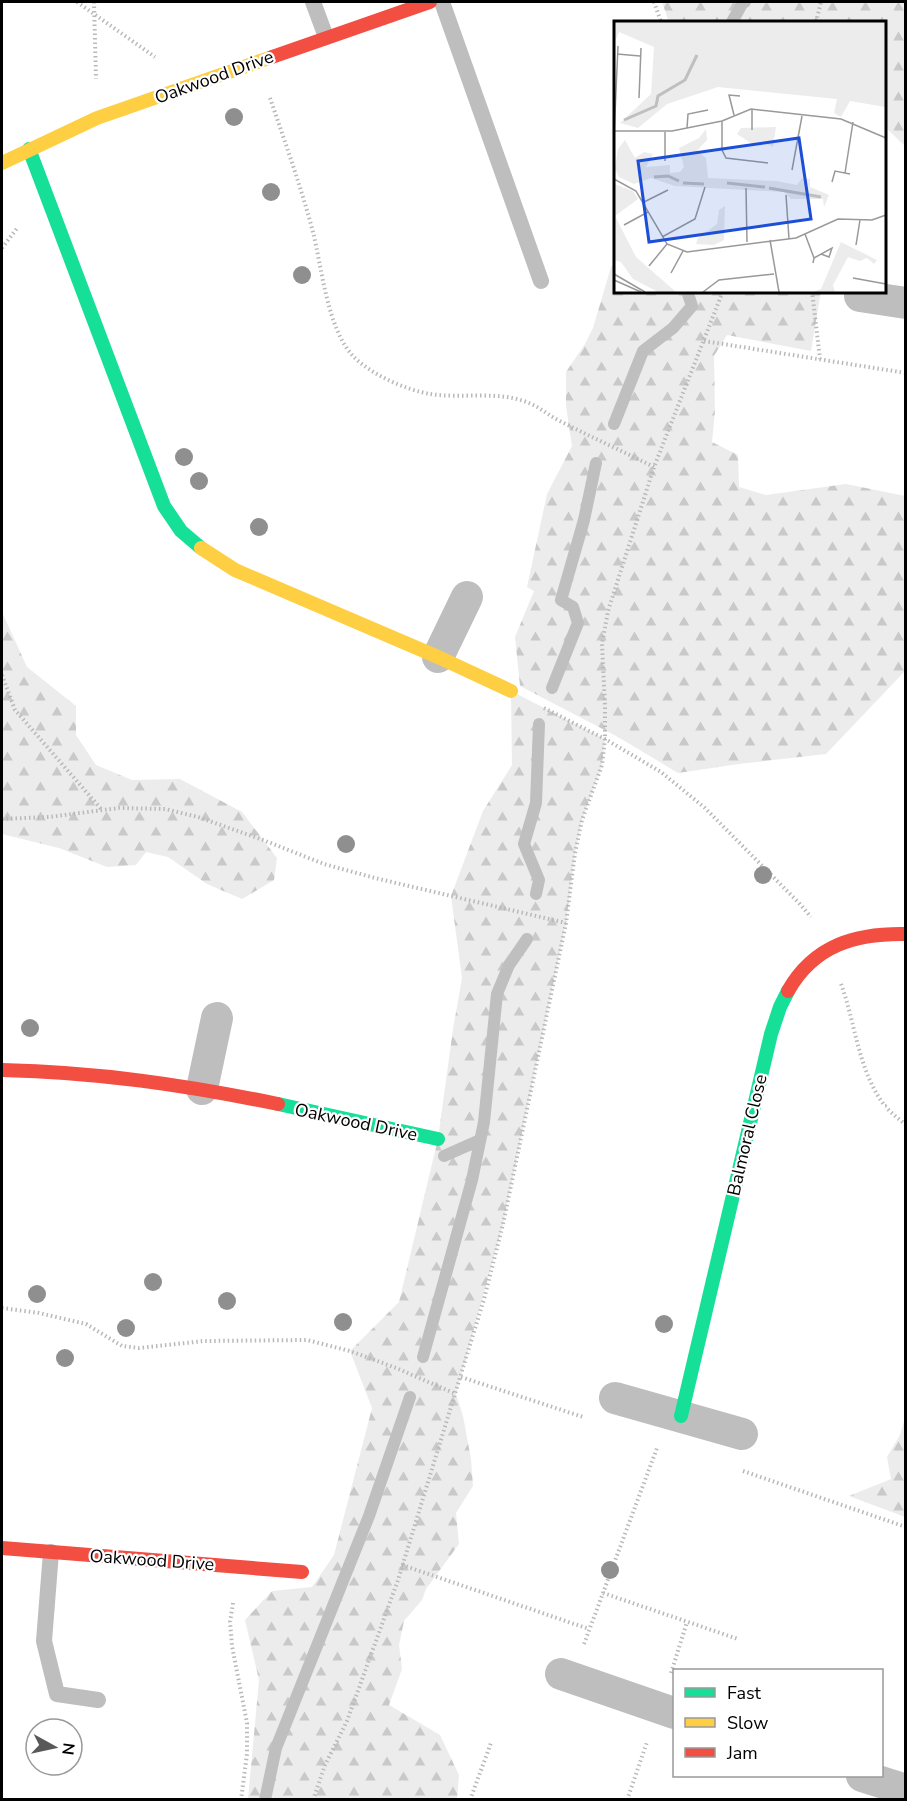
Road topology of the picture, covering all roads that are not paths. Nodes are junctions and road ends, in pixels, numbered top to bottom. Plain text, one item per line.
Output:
1 (313, 2) edge
2 (430, 2) edge
3 (442, 2) edge
4 (326, 37) junction
5 (29, 149) junction
6 (2, 163) edge
7 (541, 281) dead end
8 (860, 296) dead end
9 (906, 303) edge
10 (467, 597) dead end
11 (438, 657) junction
12 (511, 691) road end
13 (906, 934) edge
14 (217, 1018) dead end
15 (2, 1071) edge
16 (202, 1089) junction
17 (438, 1139) dead end
18 (615, 1398) dead end
19 (681, 1416) junction
20 (742, 1434) dead end
21 (2, 1548) edge
22 (51, 1552) junction
23 (302, 1572) dead end
24 (566, 1676) road end
25 (98, 1700) dead end
26 (667, 1710) edge
27 (865, 1777) edge
28 (906, 1790) edge

1 - 4 lane
2 - 4 street, Oakwood Drive
3 - 7 lane
4 - 5 street, Oakwood Drive
5 - 6 street, Oakwood Drive
5 - 11 street
8 - 9 street
10 - 11 street
11 - 12 street
13 - 19 street, Balmoral Close
14 - 16 street
15 - 16 street, Oakwood Drive
16 - 17 street, Oakwood Drive
18 - 19 street
19 - 20 street
21 - 22 street, Oakwood Drive
22 - 23 street, Oakwood Drive
22 - 25 lane
24 - 26 street
27 - 28 street

